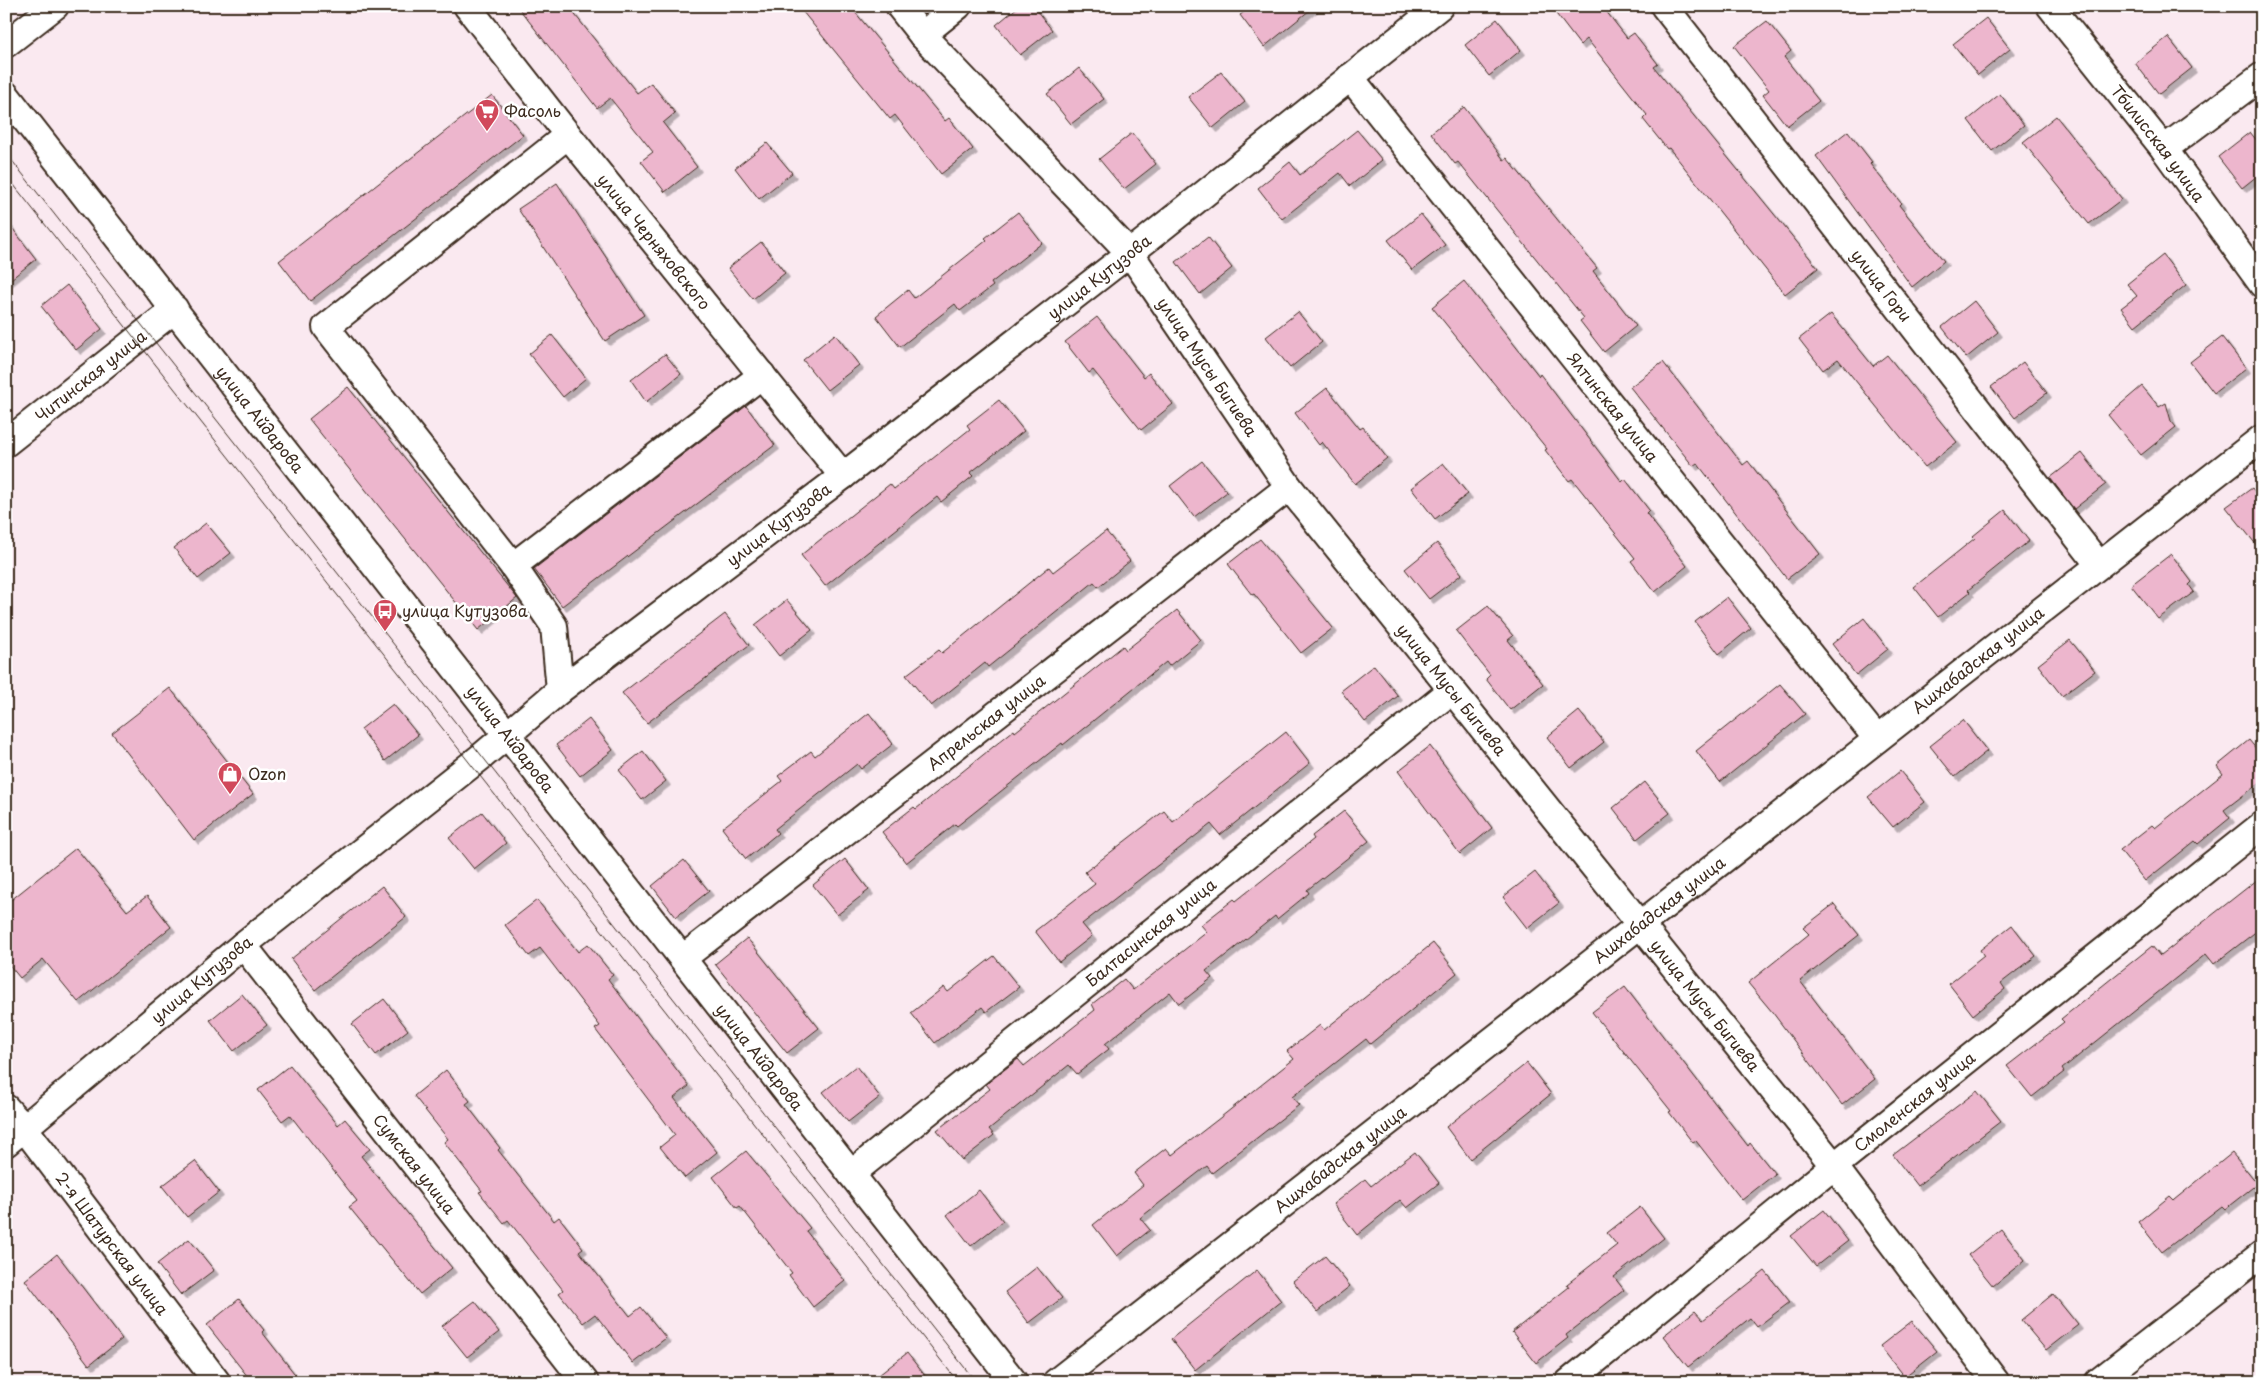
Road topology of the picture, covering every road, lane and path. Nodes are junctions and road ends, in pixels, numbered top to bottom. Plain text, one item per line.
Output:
1 (55, 6) edge
2 (467, 6) edge
3 (899, 6) edge
4 (958, 6) edge
5 (1440, 6) edge
6 (1664, 6) edge
7 (2050, 6) edge
8 (922, 35) junction
9 (6, 44) edge
10 (1350, 76) junction
11 (2262, 76) edge
12 (6, 95) edge
13 (568, 135) junction
14 (2164, 149) junction
15 (1130, 253) junction
16 (2262, 284) edge
17 (175, 309) junction
18 (762, 376) junction
19 (2262, 438) edge
20 (6, 443) edge
21 (843, 476) junction
22 (1289, 487) junction
23 (2099, 565) junction
24 (513, 566) junction
25 (560, 690) junction
26 (1451, 691) junction
27 (507, 735) junction
28 (1877, 738) junction
29 (2262, 825) edge
30 (1639, 925) junction
31 (243, 945) junction
32 (683, 958) junction
33 (6, 1108) edge
34 (16, 1136) edge
35 (1834, 1166) junction
36 (851, 1174) junction
37 (2262, 1254) edge
38 (217, 1382) edge
39 (585, 1382) edge
40 (1014, 1382) edge
41 (1056, 1382) edge
42 (1569, 1382) edge
43 (1996, 1382) edge
44 (2098, 1382) edge

1 - 9 street
2 - 13 street, улица Черняховского
3 - 8 street, улица Мусы Бигиева
4 - 8 street
5 - 10 street, улица Кутузова
6 - 23 street, улица Гори
7 - 14 street, Тбилисская улица
8 - 15 street, улица Мусы Бигиева
10 - 15 street, улица Кутузова
10 - 28 street, Ялтинская улица
11 - 14 street
12 - 17 street, улица Айдарова
13 - 18 street, улица Черняховского
13 - 24 street
14 - 16 street, Тбилисская улица
15 - 21 street, улица Кутузова
15 - 22 street, улица Мусы Бигиева
17 - 20 street, Читинская улица
17 - 27 street, улица Айдарова
18 - 21 street, улица Черняховского
18 - 24 street
19 - 23 street, Ашхабадская улица
21 - 25 street, улица Кутузова
22 - 26 street, улица Мусы Бигиева
22 - 32 street, Апрельская улица
23 - 28 street, Ашхабадская улица
24 - 25 street
25 - 27 street, улица Кутузова
26 - 30 street, улица Мусы Бигиева
26 - 36 street, Балтасинская улица
27 - 31 street, улица Кутузова
27 - 32 street, улица Айдарова
28 - 30 street, Ашхабадская улица
29 - 35 street, Смоленская улица
30 - 35 street, улица Мусы Бигиева
30 - 41 street, Ашхабадская улица
31 - 34 street, улица Кутузова
31 - 39 street, Сумская улица
32 - 36 street, улица Айдарова
33 - 34 street, 2-я Шатурская улица
34 - 38 street, 2-я Шатурская улица
35 - 42 street, Смоленская улица
35 - 43 street, улица Мусы Бигиева
36 - 40 street, улица Айдарова
37 - 44 street

